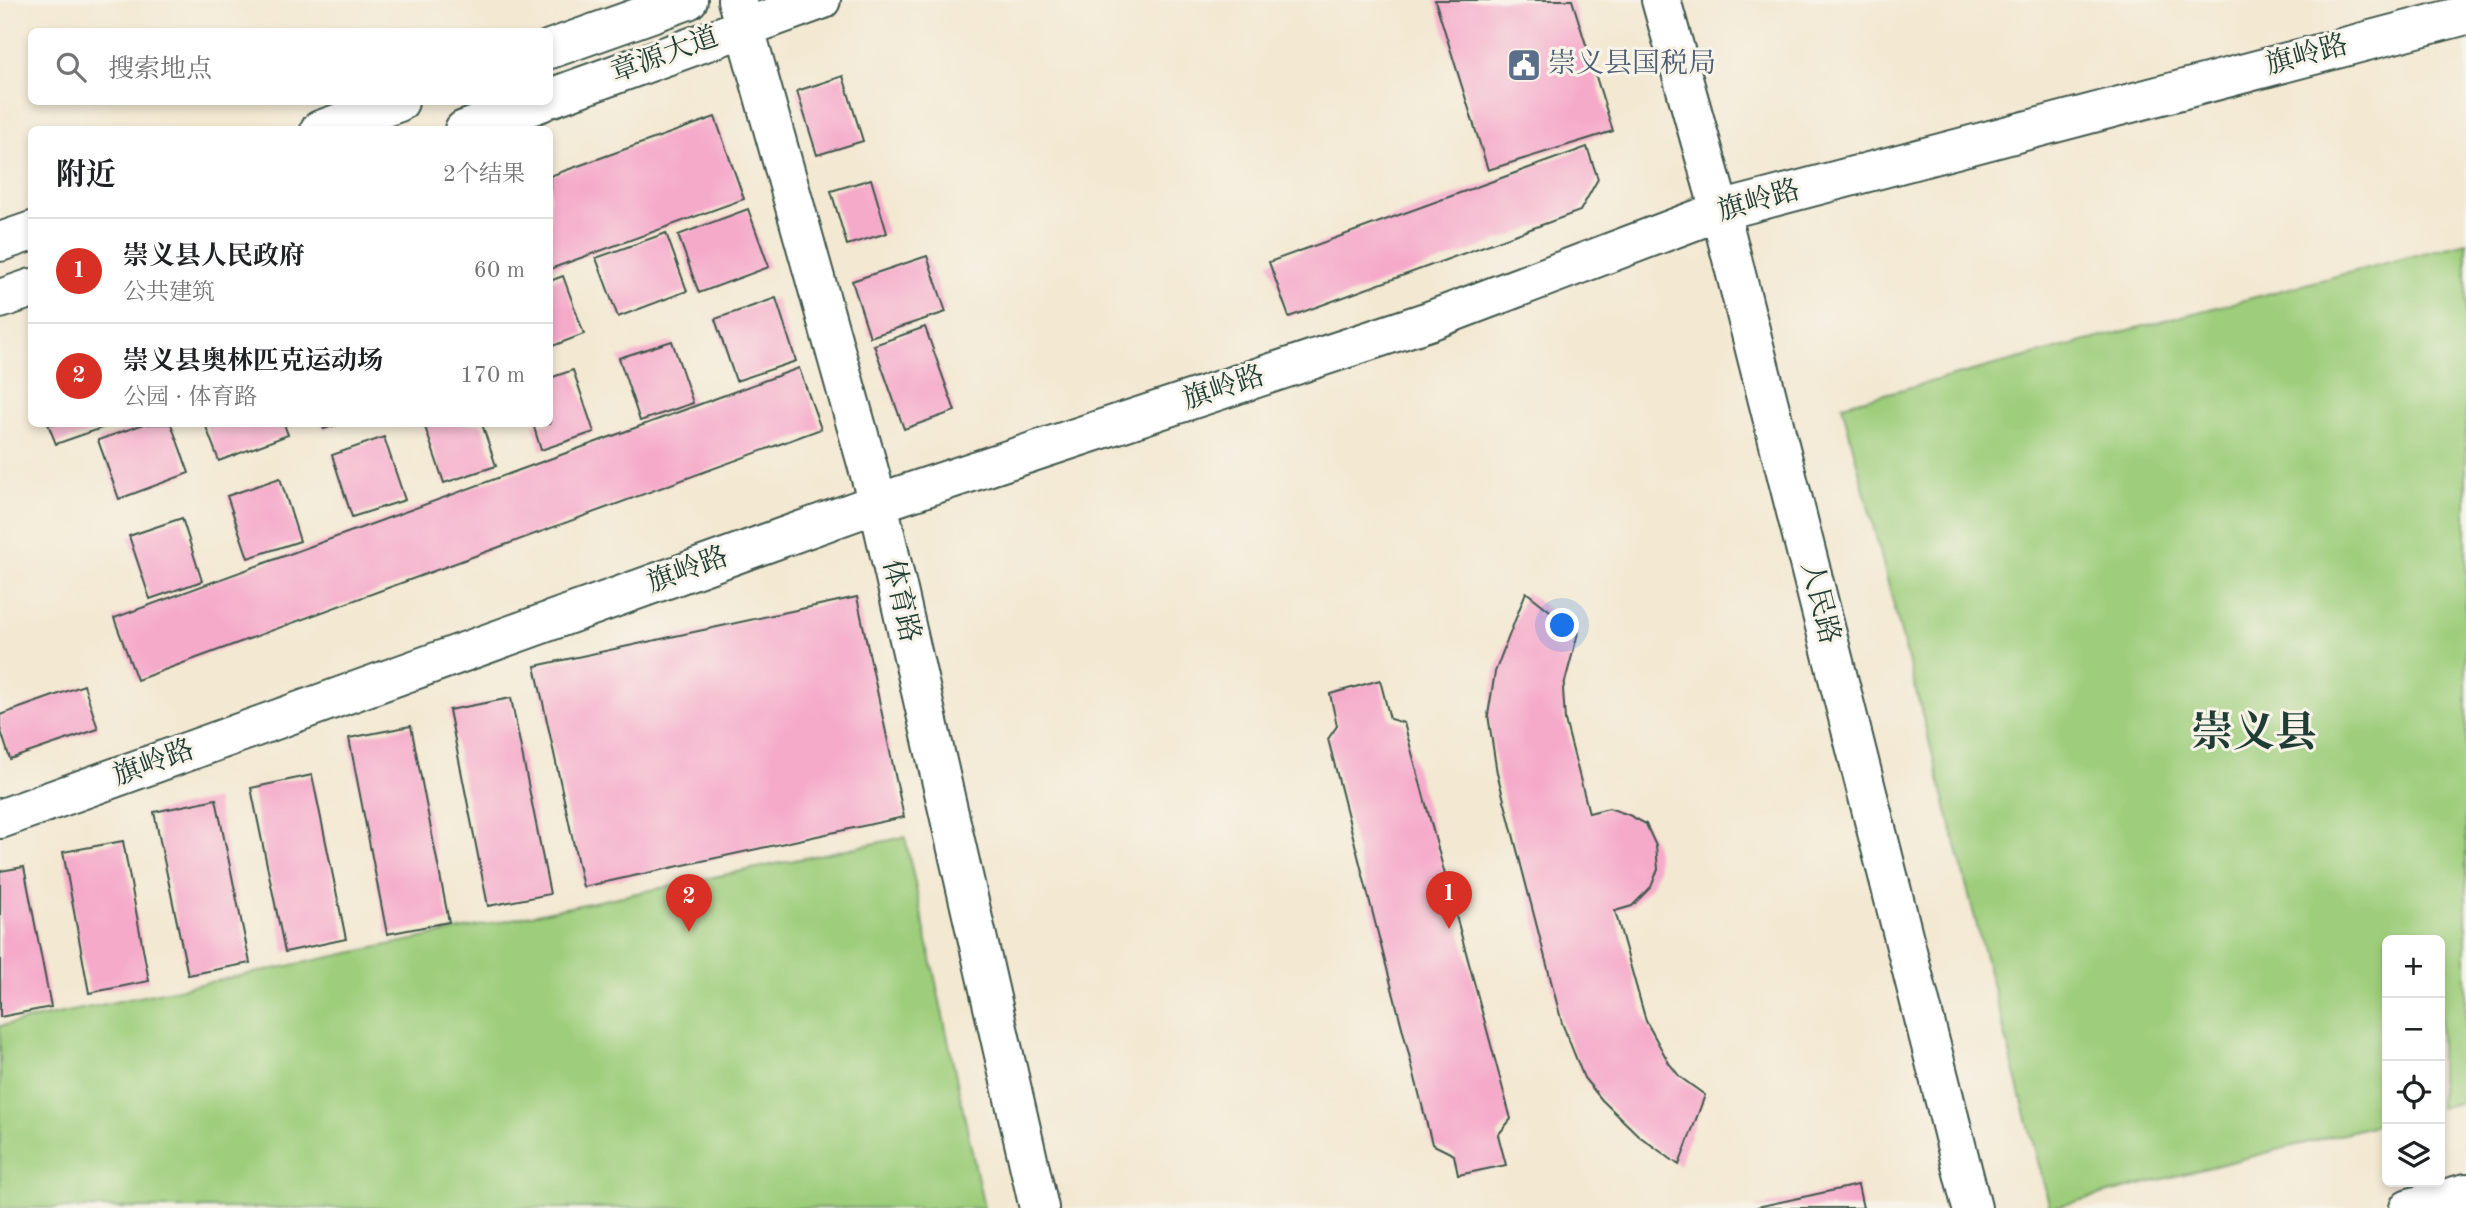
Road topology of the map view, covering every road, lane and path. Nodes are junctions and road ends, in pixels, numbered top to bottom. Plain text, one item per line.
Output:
1 (688, 0) edge
2 (821, 0) edge
3 (1661, 0) edge
4 (740, 14) edge
5 (2466, 15) edge
6 (553, 48) edge
7 (553, 97) edge
8 (391, 105) edge
9 (533, 105) edge
10 (331, 126) edge
11 (475, 126) edge
12 (1720, 211) junction
13 (28, 232) edge
14 (0, 242) edge
15 (28, 289) edge
16 (0, 299) edge
17 (878, 503) junction
18 (0, 819) edge
19 (2466, 1193) edge
20 (1040, 1208) edge
21 (1972, 1208) edge
22 (2409, 1208) edge

1 - 6 street, 章源大道
2 - 4 street, 章源大道
3 - 12 street, 人民路
4 - 7 street, 章源大道
4 - 17 street, 体育路
5 - 12 street, 旗岭路
8 - 10 street
9 - 11 street
12 - 17 street, 旗岭路
12 - 21 street, 人民路
13 - 14 street
15 - 16 street
17 - 18 street, 旗岭路
17 - 20 street, 体育路
19 - 22 street

